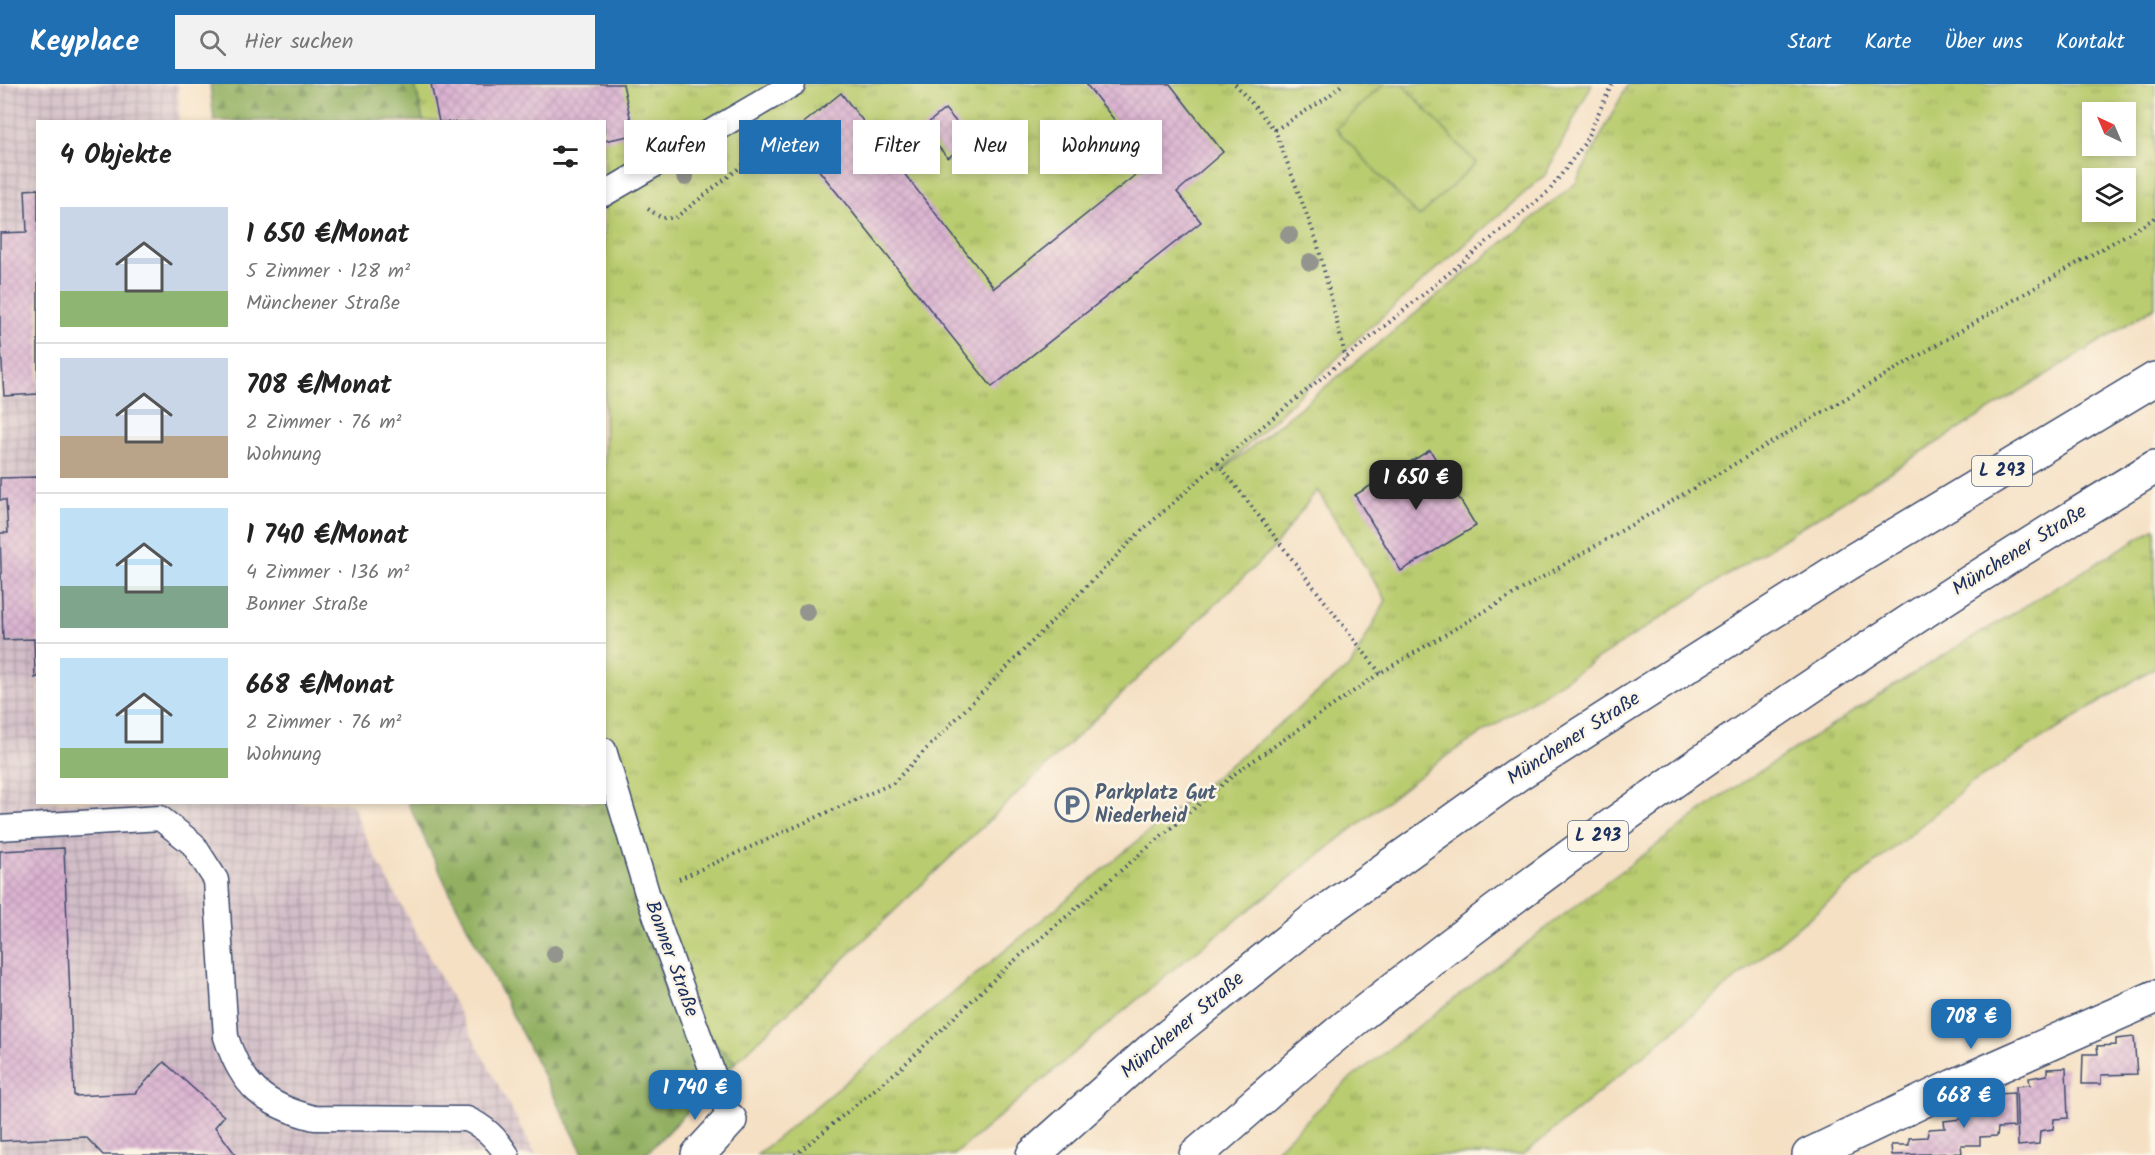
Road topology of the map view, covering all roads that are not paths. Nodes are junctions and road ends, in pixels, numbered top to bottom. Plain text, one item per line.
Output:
1 (794, 84) edge
2 (609, 191) edge
3 (2155, 379) edge
4 (2155, 467) edge
5 (606, 757) edge
6 (0, 828) edge
7 (2155, 997) edge
8 (730, 1120) joint
9 (702, 1153) edge
10 (507, 1155) edge
11 (1033, 1155) edge
12 (1196, 1155) edge
13 (1809, 1155) edge

1 - 2 lane
3 - 11 main road, Münchener Straße / L 293
4 - 12 main road, Münchener Straße / L 293
5 - 8 lane, Bonner Straße
6 - 10 lane
7 - 13 main road
8 - 9 main road, Bonner Straße

